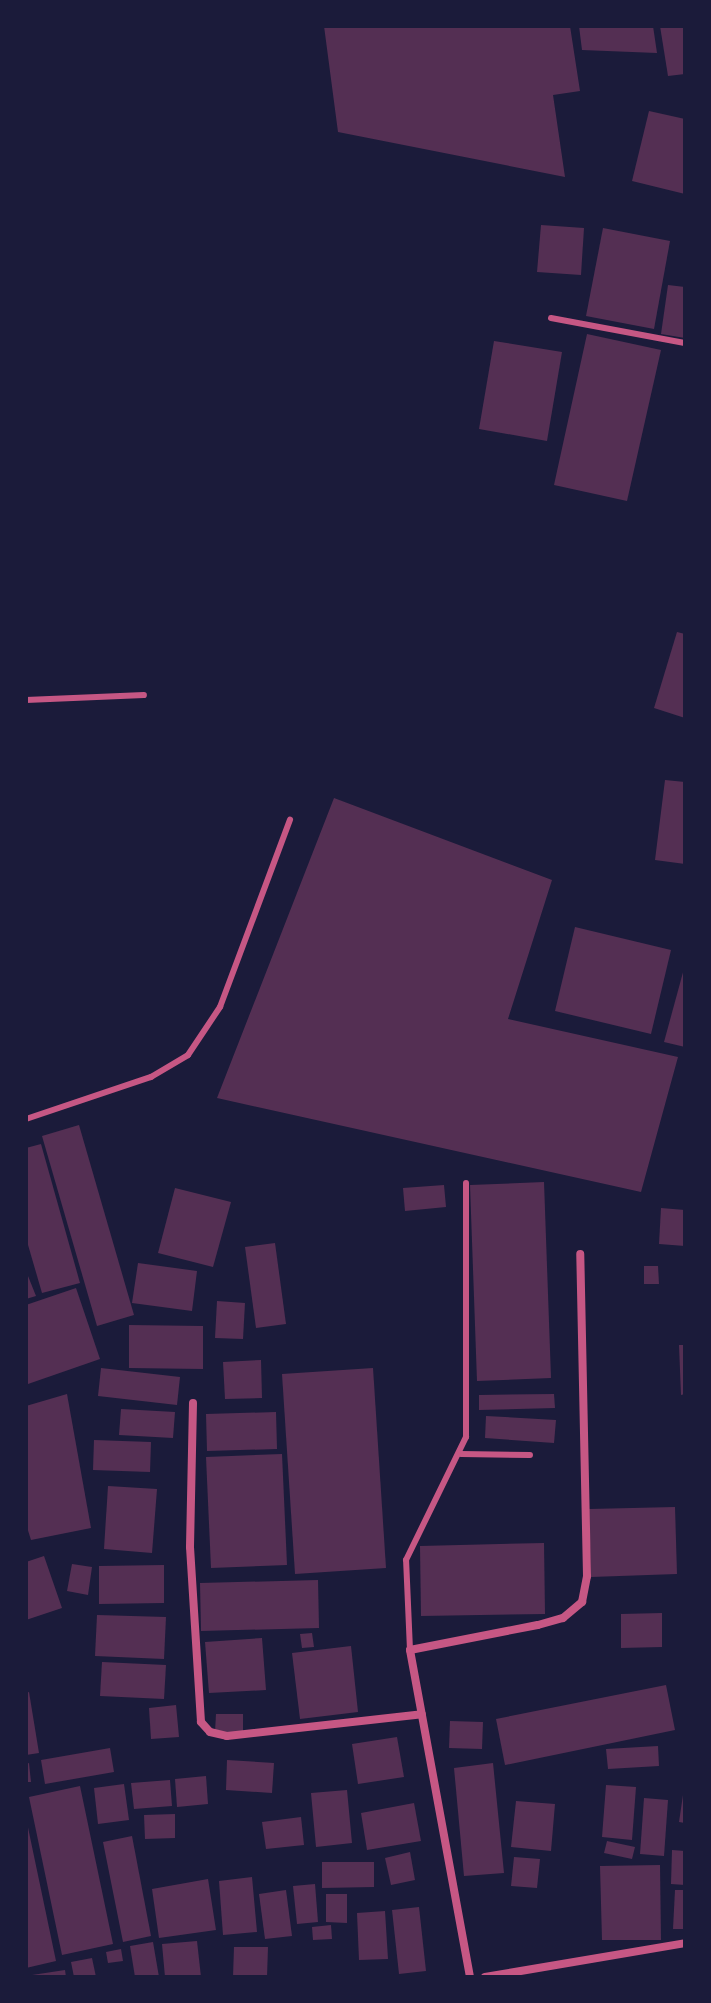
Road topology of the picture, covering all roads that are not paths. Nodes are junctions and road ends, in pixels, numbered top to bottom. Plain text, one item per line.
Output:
1 (551, 318) dead end
2 (685, 343) edge
3 (144, 695) dead end
4 (26, 700) edge
5 (290, 820) dead end
6 (26, 1119) edge
7 (466, 1183) dead end
8 (580, 1254) dead end
9 (193, 1403) dead end
10 (461, 1454) junction
11 (530, 1455) dead end
12 (410, 1650) junction
13 (422, 1714) junction
14 (685, 1943) edge
15 (470, 1977) edge
16 (485, 1977) edge

1 - 2 lane
3 - 4 lane
5 - 6 lane
7 - 10 lane
8 - 12 street
9 - 13 street
10 - 11 lane
10 - 12 lane
12 - 13 street
13 - 15 street
14 - 16 street

